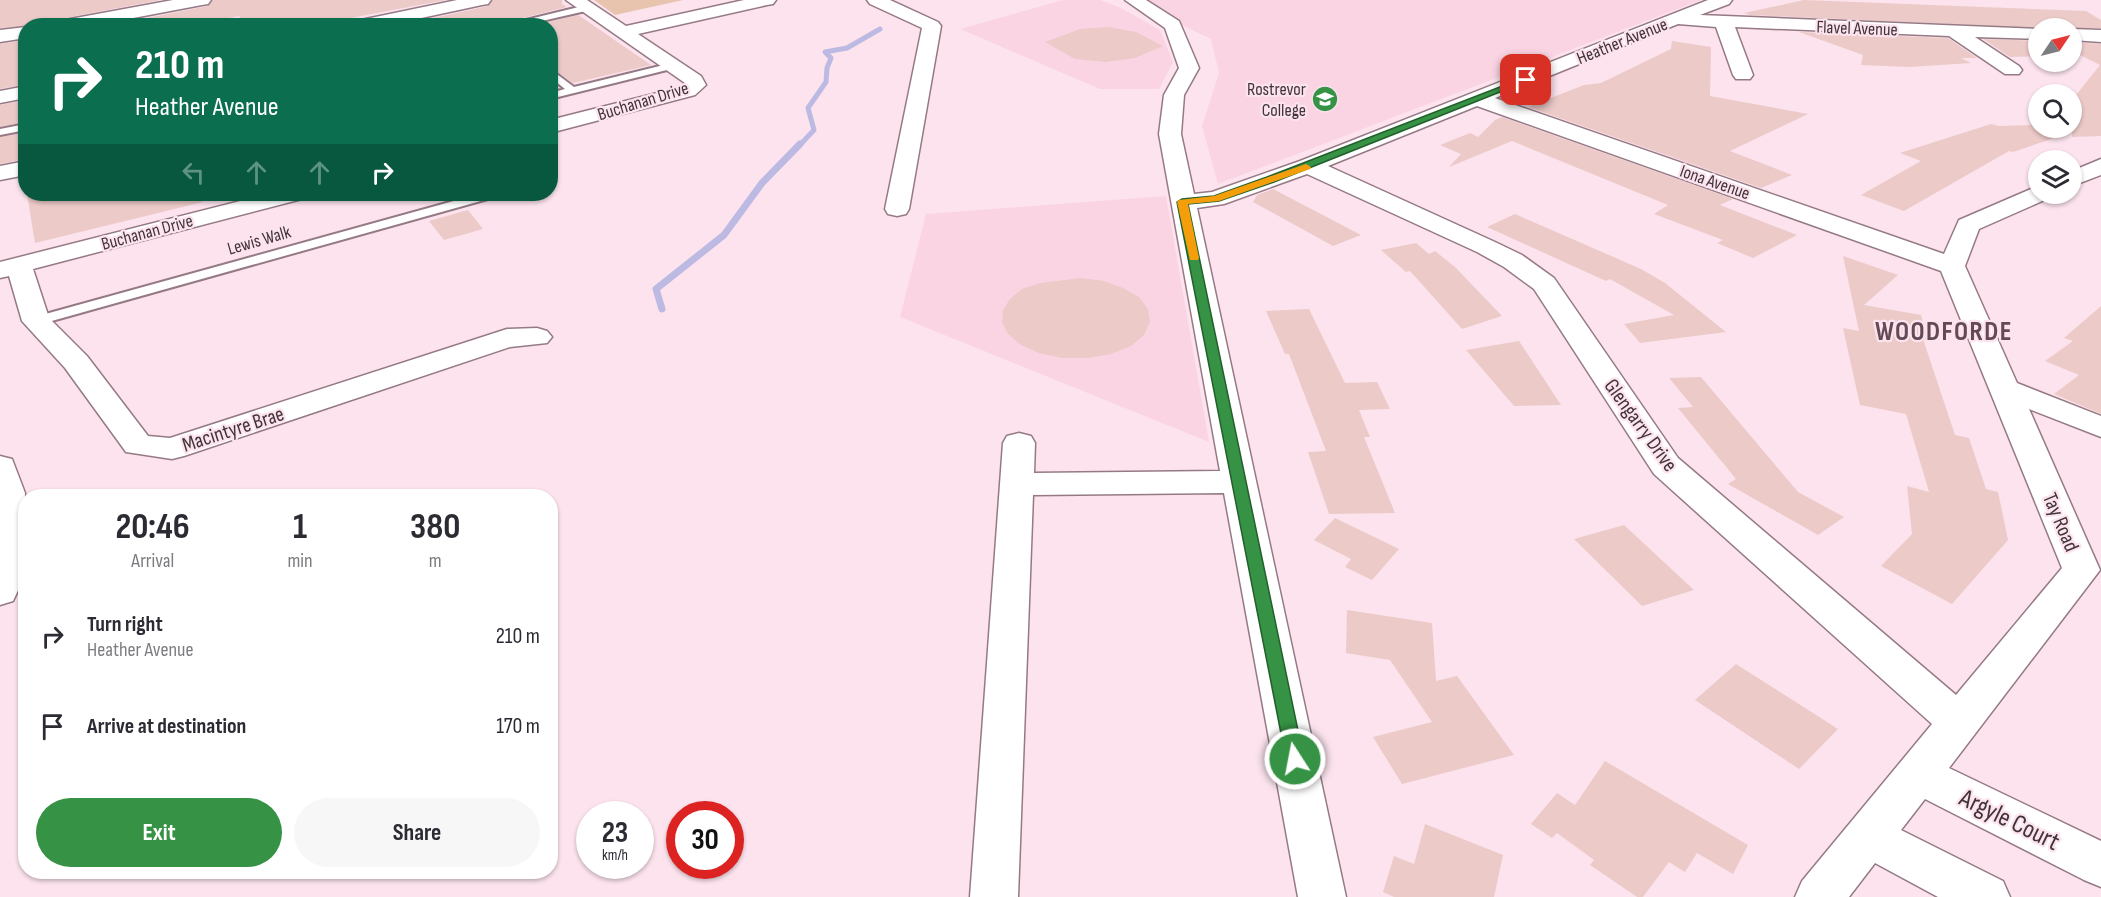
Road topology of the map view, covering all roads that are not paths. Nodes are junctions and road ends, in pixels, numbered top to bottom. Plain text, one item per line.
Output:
1 (202, 0) edge
2 (482, 0) edge
3 (767, 0) edge
4 (876, 0) edge
5 (1134, 0) edge
6 (1723, 0) edge
7 (581, 4) edge
8 (103, 18) edge
9 (402, 18) edge
10 (533, 18) edge
11 (1676, 20) junction
12 (1724, 23) junction
13 (623, 32) junction
14 (1955, 32) junction
15 (18, 33) edge
16 (2028, 34) edge
17 (2082, 35) edge
18 (0, 36) edge
19 (2101, 36) edge
20 (672, 66) junction
21 (2012, 70) dead end
22 (1743, 75) dead end
23 (558, 79) edge
24 (572, 90) junction
25 (18, 94) edge
26 (558, 94) edge
27 (0, 97) edge
28 (1478, 99) junction
29 (558, 125) edge
30 (18, 129) edge
31 (0, 132) edge
32 (1308, 166) junction
33 (2101, 166) edge
34 (18, 170) edge
35 (0, 173) edge
36 (2082, 175) edge
37 (2028, 198) edge
38 (267, 201) edge
39 (466, 201) edge
40 (1182, 202) junction
41 (897, 209) dead end
42 (1952, 266) junction
43 (9, 268) edge
44 (36, 321) junction
45 (537, 337) dead end
46 (2003, 388) junction
47 (2101, 427) edge
48 (1019, 443) dead end
49 (0, 467) edge
50 (1239, 482) junction
51 (1017, 484) junction
52 (2091, 570) edge
53 (0, 591) edge
54 (1958, 721) junction
55 (1918, 774) junction
56 (1868, 836) junction
57 (2101, 865) edge
58 (994, 897) edge
59 (1322, 897) edge
60 (1819, 897) edge
61 (1986, 897) edge

1 - 8 street
2 - 9 street
3 - 13 street
4 - 41 street
5 - 40 street
6 - 11 street, Heather Avenue
7 - 10 lane
7 - 13 street, Buchanan Drive
11 - 12 street, Flavel Avenue
11 - 28 street, Heather Avenue
12 - 14 street, Flavel Avenue
12 - 22 street
13 - 20 street, Buchanan Drive
14 - 16 street, Flavel Avenue
14 - 21 street
15 - 18 street
17 - 19 street
20 - 24 lane
20 - 29 street, Buchanan Drive
23 - 24 lane
24 - 26 lane
25 - 27 street
28 - 32 street, Heather Avenue
28 - 42 street, Iona Avenue
30 - 31 lane
32 - 40 street, Heather Avenue
32 - 54 street, Glengarry Drive
33 - 36 street
34 - 35 street
37 - 42 street
38 - 43 street, Buchanan Drive
39 - 44 lane, Lewis Walk
40 - 50 street
42 - 46 street, Tay Road
43 - 44 street, Macintyre Brae
44 - 45 street, Macintyre Brae
46 - 47 street
46 - 52 street, Tay Road
48 - 51 street
49 - 53 street
50 - 51 street
50 - 59 street
51 - 58 street
52 - 54 street, Tay Road
54 - 55 street, Tay Road
55 - 56 street, Tay Road
55 - 57 street, Argyle Court
56 - 60 street, Tay Road
56 - 61 street

